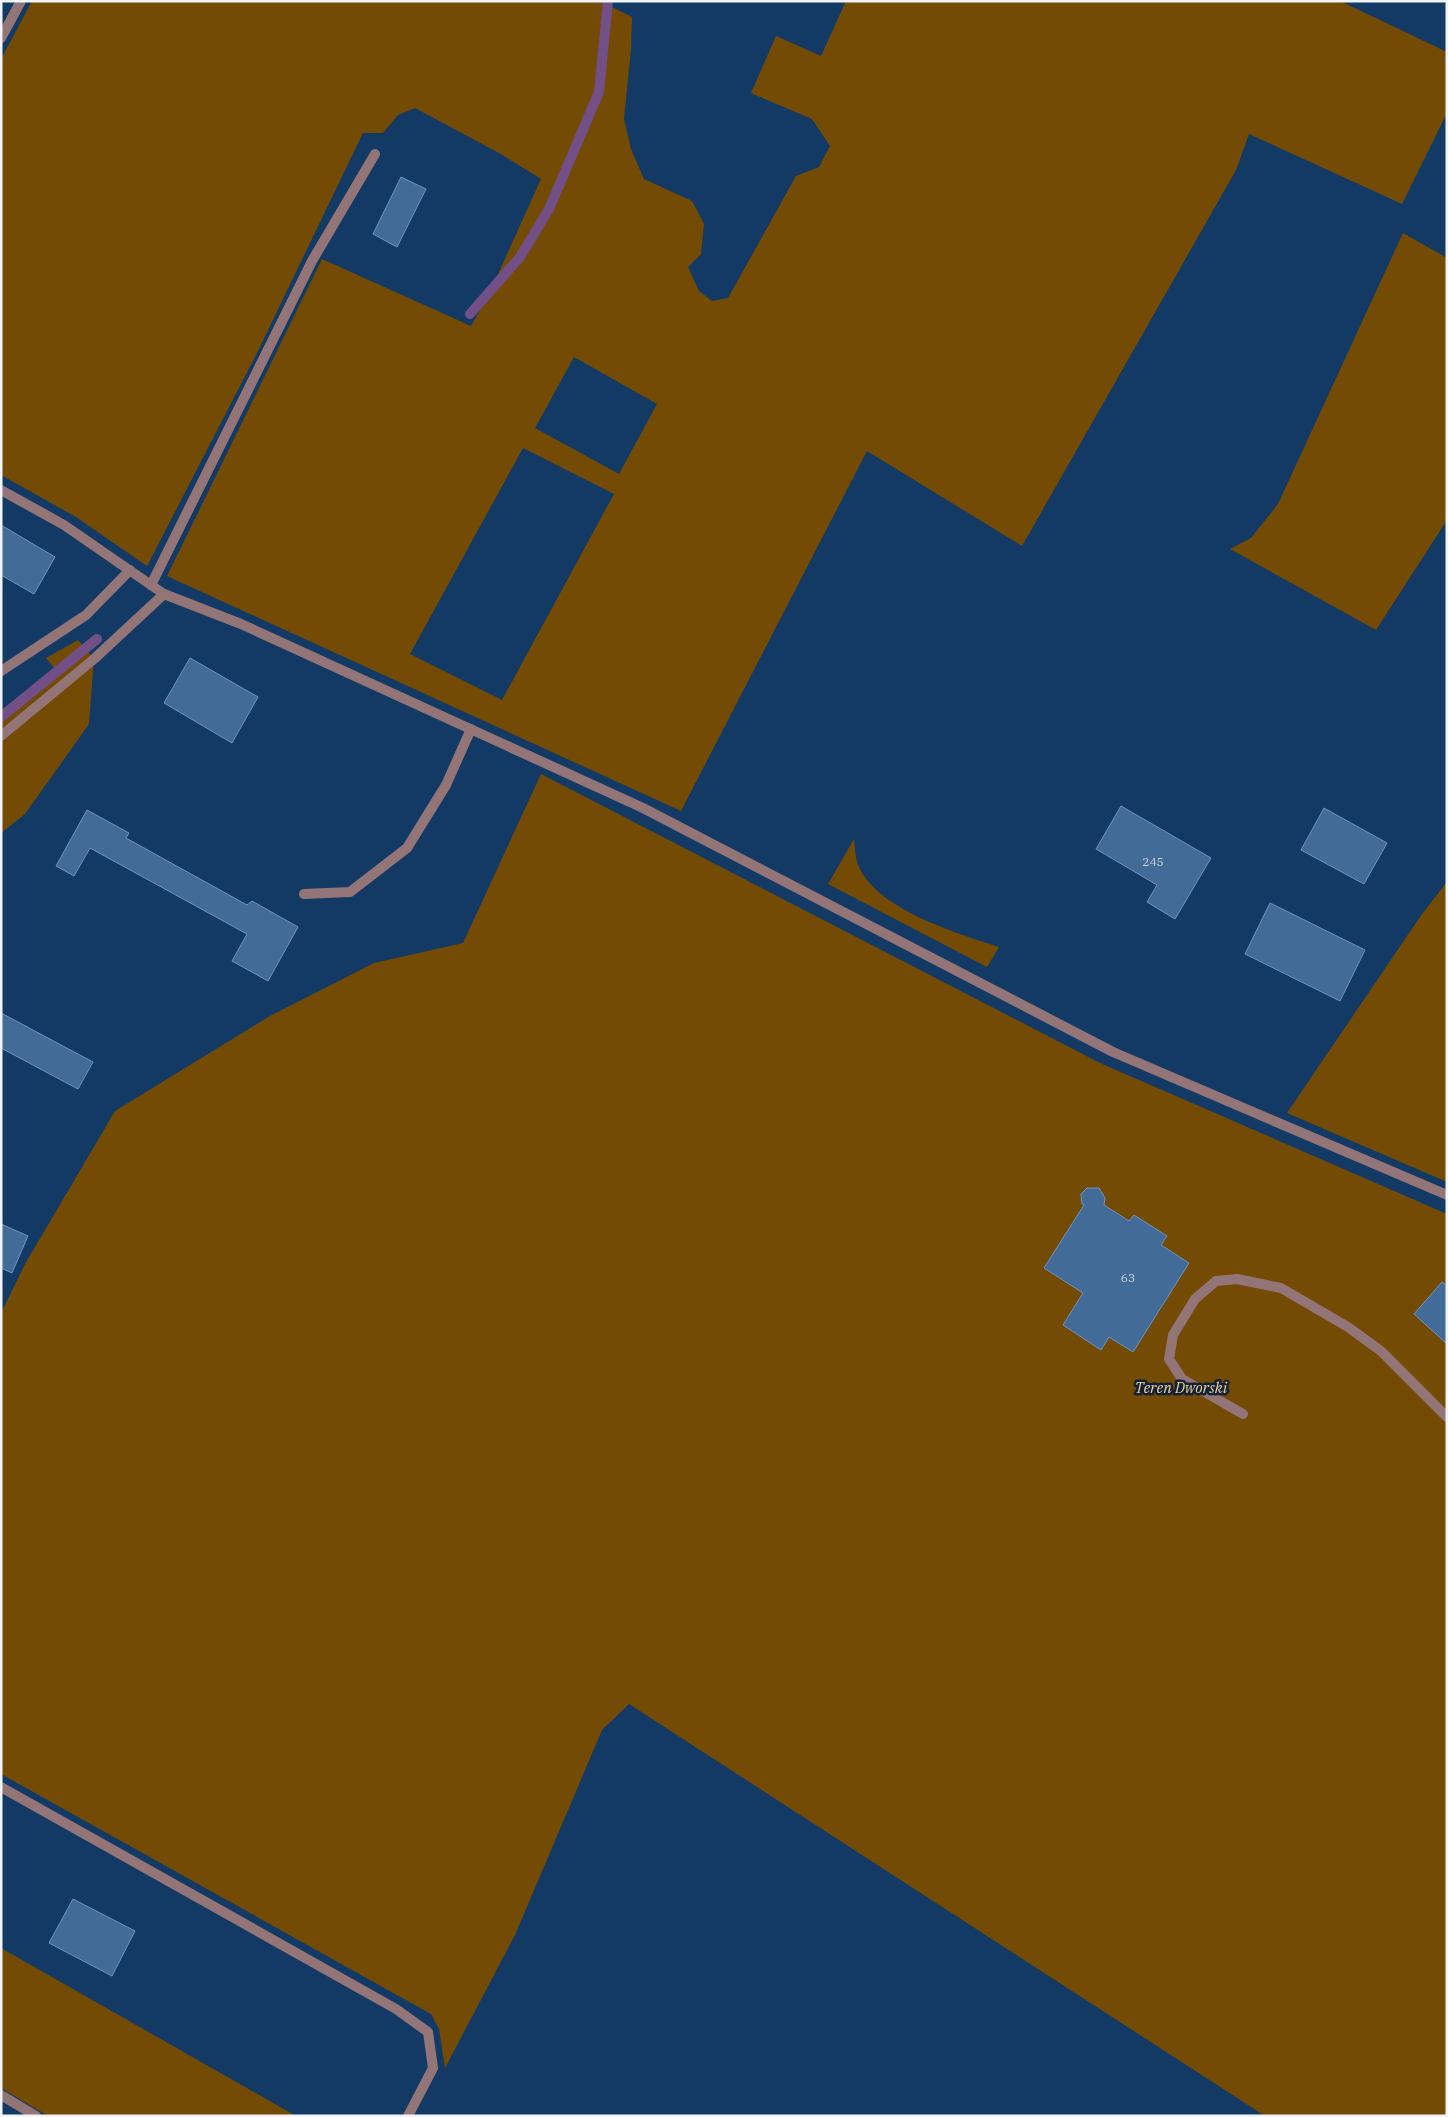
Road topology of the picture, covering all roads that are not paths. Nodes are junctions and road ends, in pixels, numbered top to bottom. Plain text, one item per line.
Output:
1 (21, 1) edge
2 (1, 38) edge
3 (375, 154) dead end
4 (1, 490) edge
5 (130, 570) junction
6 (151, 585) junction
7 (164, 594) junction
8 (1, 671) edge
9 (471, 729) junction
10 (1, 736) edge
11 (304, 894) dead end
12 (1447, 1196) edge
13 (1243, 1414) dead end
14 (1447, 1417) edge
15 (1, 1787) edge
16 (1, 2095) edge
17 (36, 2116) edge
18 (408, 2116) edge

1 - 2 street
3 - 6 street
4 - 5 street
5 - 6 street
5 - 8 street
6 - 7 street
7 - 9 street
7 - 10 street
9 - 11 street
9 - 12 street
13 - 14 street
15 - 18 street
16 - 17 street

